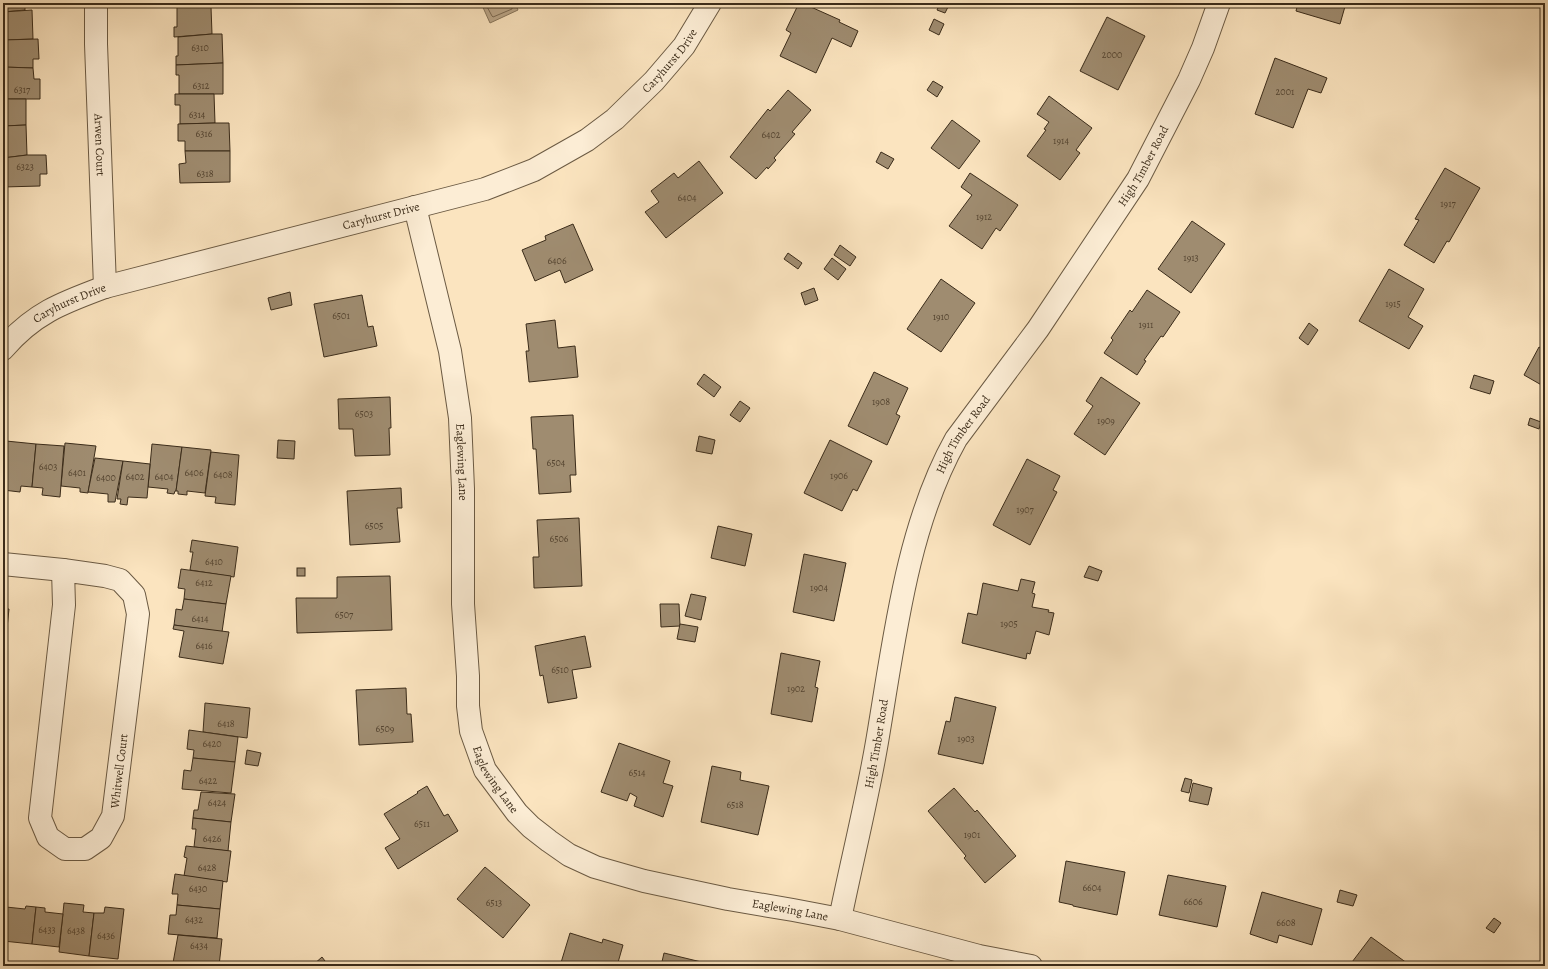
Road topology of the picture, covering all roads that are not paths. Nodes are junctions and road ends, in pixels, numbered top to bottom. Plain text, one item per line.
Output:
1 (96, 3) edge
2 (710, 3) edge
3 (1219, 3) edge
4 (415, 207) junction
5 (105, 287) junction
6 (3, 349) edge
7 (3, 564) edge
8 (63, 570) junction
9 (840, 919) junction
10 (1031, 966) edge

1 - 5 street, Arwen Court
2 - 4 street, Caryhurst Drive
3 - 9 street, High Timber Road
4 - 5 street, Caryhurst Drive
4 - 9 street, Eaglewing Lane
5 - 6 street, Caryhurst Drive
7 - 8 street, Whitwell Court
8 - 8 street, Whitwell Court
9 - 10 street, Eaglewing Lane

